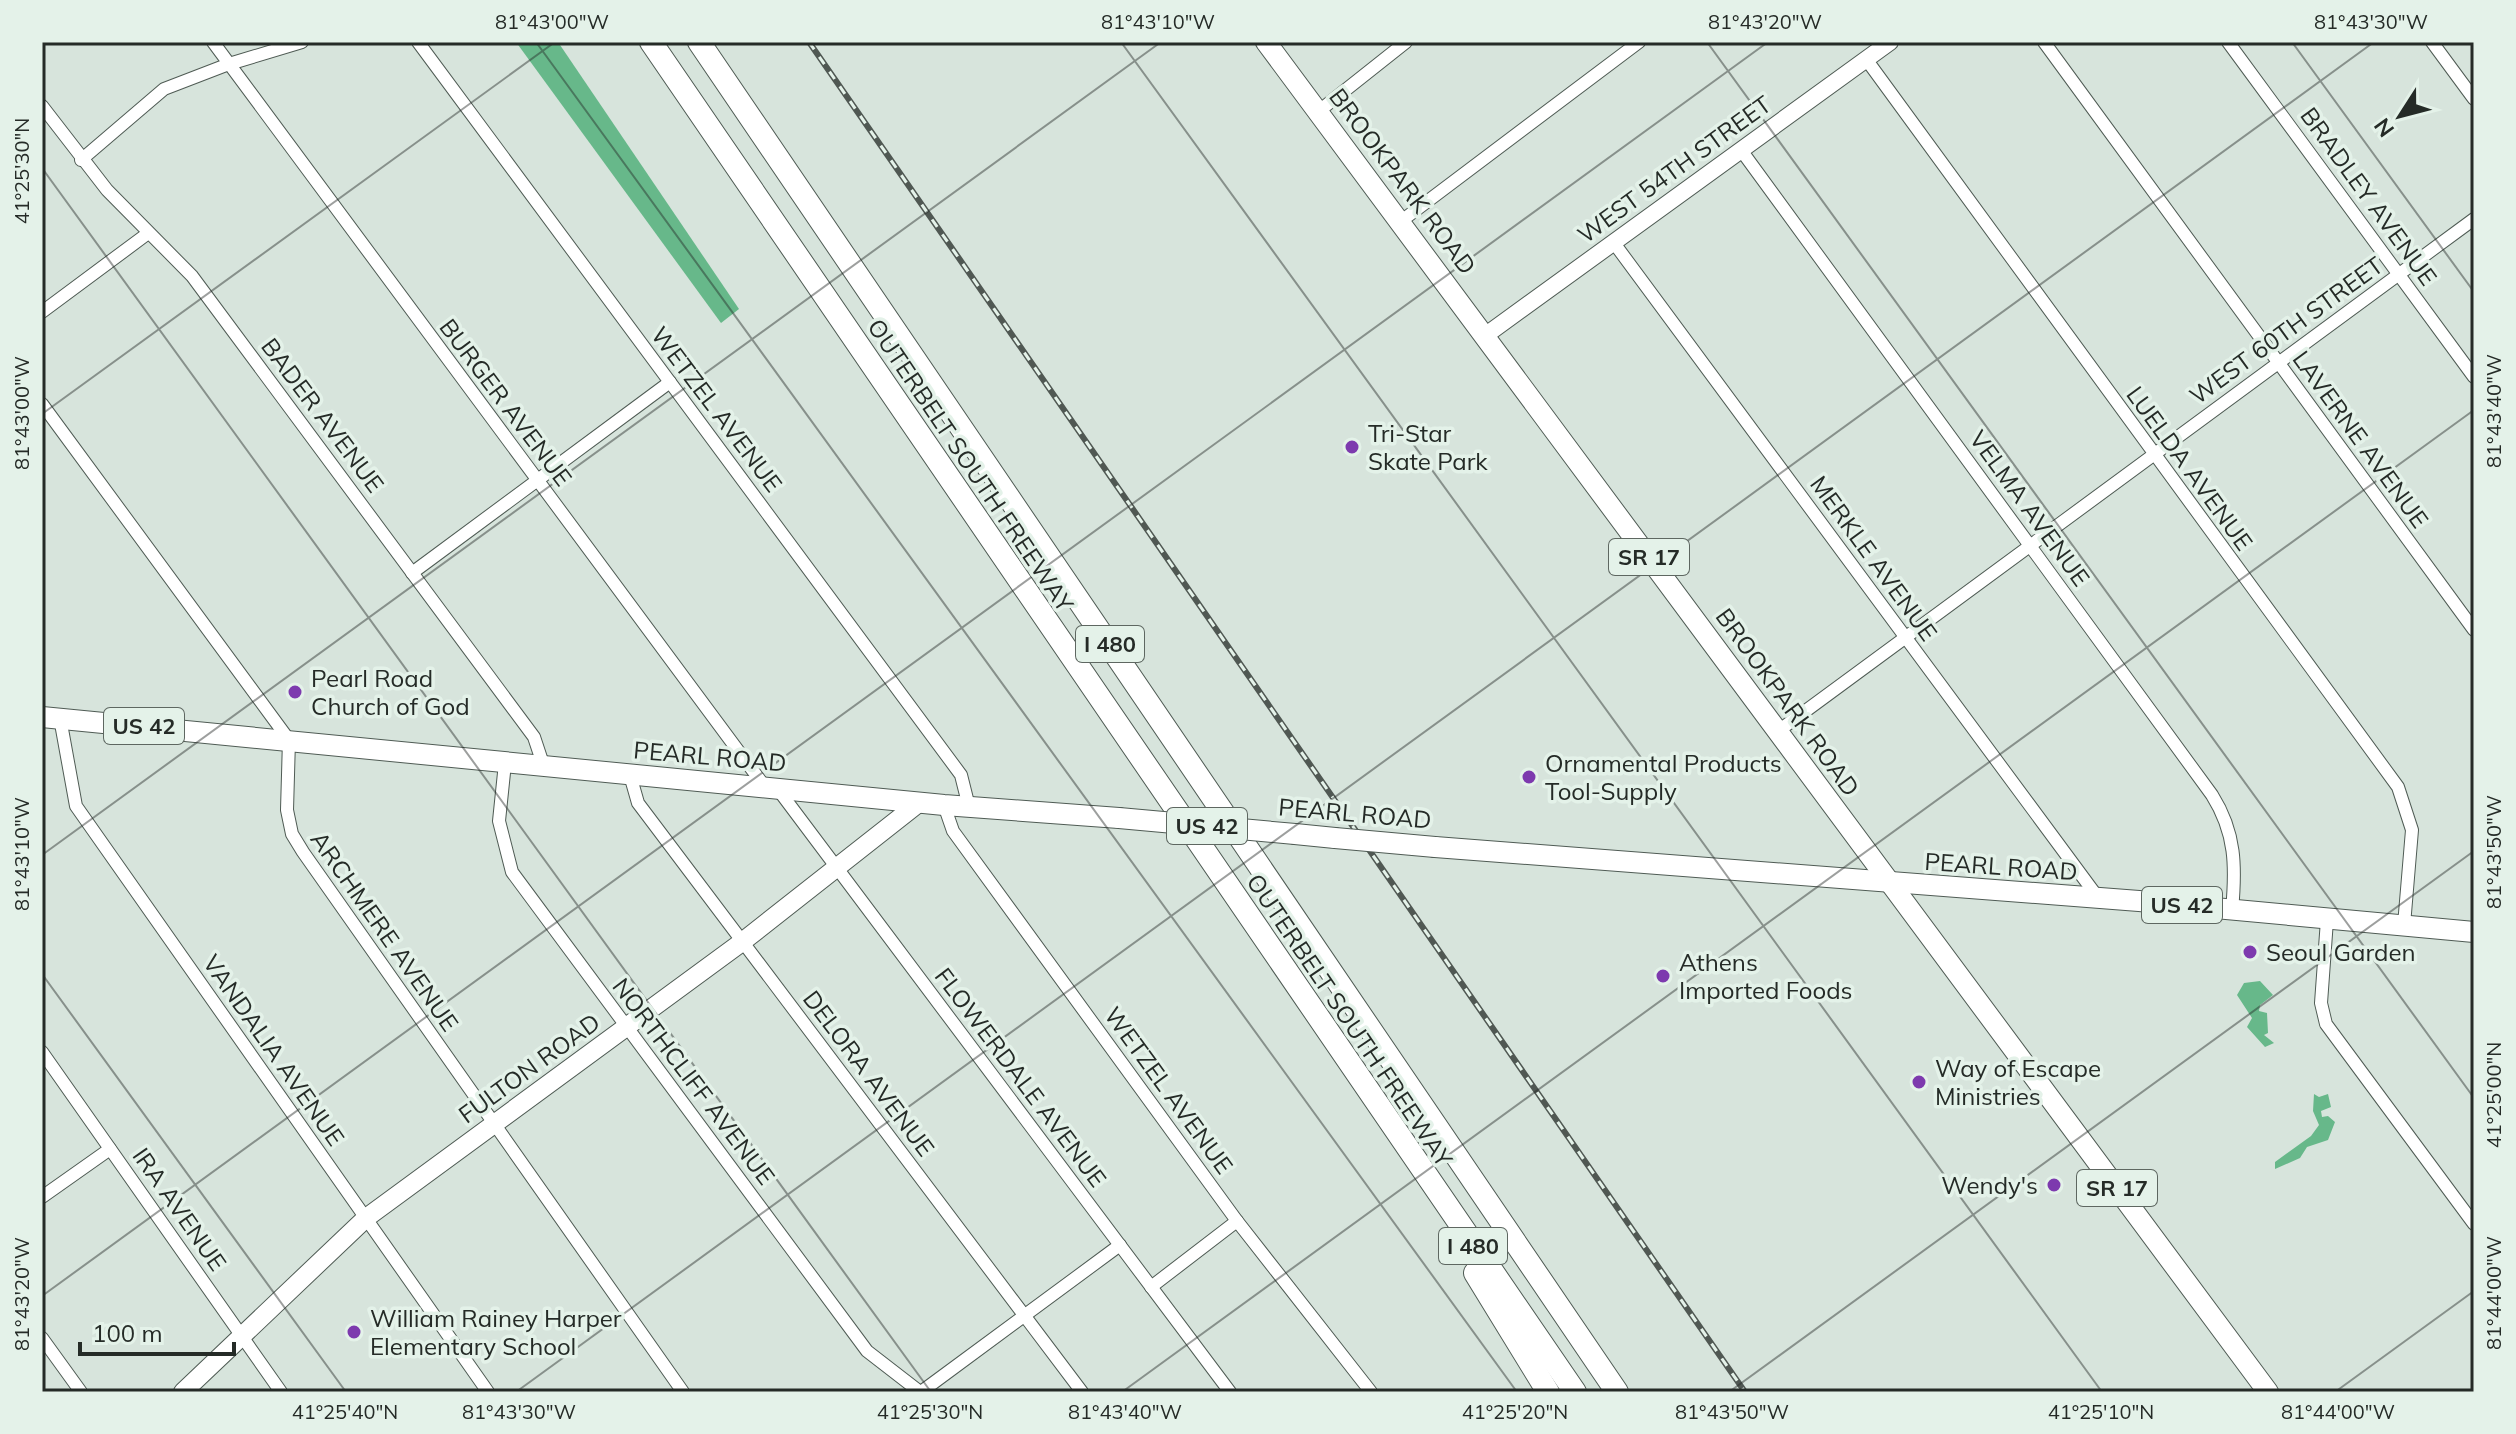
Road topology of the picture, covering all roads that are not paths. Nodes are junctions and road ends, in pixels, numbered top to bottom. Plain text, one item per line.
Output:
1 (213, 42) edge
2 (302, 42) edge
3 (418, 42) edge
4 (651, 42) edge
5 (699, 42) edge
6 (706, 42) edge
7 (1266, 42) edge
8 (1406, 42) edge
9 (1639, 42) edge
10 (1890, 42) edge
11 (2044, 42) edge
12 (2228, 42) edge
13 (2432, 42) edge
14 (1866, 59) junction
15 (229, 64) junction
16 (727, 82) junction
17 (2474, 99) edge
18 (42, 106) edge
19 (1319, 111) junction
20 (1741, 150) junction
21 (81, 160) junction
22 (2474, 219) edge
23 (1400, 222) junction
24 (147, 234) junction
25 (1614, 243) junction
26 (2399, 274) junction
27 (42, 312) edge
28 (1486, 335) junction
29 (2278, 364) junction
30 (2474, 377) edge
31 (670, 382) junction
32 (42, 404) edge
33 (2153, 455) junction
34 (537, 481) junction
35 (2030, 546) junction
36 (412, 573) junction
37 (2474, 630) edge
38 (1904, 636) junction
39 (51, 718) edge
40 (1777, 732) junction
41 (289, 740) junction
42 (505, 763) junction
43 (544, 767) junction
44 (630, 775) junction
45 (771, 787) junction
46 (920, 802) junction
47 (944, 805) junction
48 (969, 807) junction
49 (838, 869) junction
50 (1890, 884) junction
51 (2099, 899) junction
52 (2232, 911) junction
53 (2327, 920) junction
54 (2404, 925) junction
55 (2474, 932) edge
56 (742, 942) junction
57 (627, 1027) junction
58 (42, 1052) edge
59 (1372, 1100) junction
60 (492, 1124) junction
61 (110, 1149) junction
62 (42, 1197) edge
63 (366, 1218) junction
64 (1237, 1221) junction
65 (2474, 1224) edge
66 (1120, 1245) junction
67 (1151, 1287) junction
68 (1025, 1316) junction
69 (242, 1335) junction
70 (42, 1338) edge
71 (81, 1392) edge
72 (183, 1392) edge
73 (281, 1392) edge
74 (488, 1392) edge
75 (683, 1392) edge
76 (920, 1392) edge
77 (1082, 1392) edge
78 (1230, 1392) edge
79 (1371, 1392) edge
80 (1548, 1392) edge
81 (1575, 1392) edge
82 (1617, 1392) edge
83 (2268, 1392) edge

1 - 15 street, BURGER AVENUE
2 - 15 street
3 - 31 street, WETZEL AVENUE
4 - 59 highway, OUTERBELT SOUTH FREEWAY / I 480
5 - 16 highway, OUTERBELT SOUTH FREEWAY / I 480
6 - 16 highway
7 - 19 main road, BROOKPARK ROAD / SR 17
8 - 19 street
9 - 23 street
10 - 14 street, WEST 54TH STREET
11 - 29 street, LAVERNE AVENUE
12 - 26 street, BRADLEY AVENUE
13 - 17 street
14 - 20 street, WEST 54TH STREET
14 - 33 street, LUELDA AVENUE
15 - 21 street
15 - 34 street, BURGER AVENUE
16 - 82 highway, OUTERBELT SOUTH FREEWAY / I 480
18 - 21 street, BADER AVENUE
19 - 23 main road, BROOKPARK ROAD / SR 17
20 - 25 street, WEST 54TH STREET
20 - 35 street, VELMA AVENUE
21 - 24 street, BADER AVENUE
22 - 26 street, WEST 60TH STREET
23 - 28 main road, BROOKPARK ROAD / SR 17
24 - 27 street
24 - 36 street, BADER AVENUE
25 - 28 street, WEST 54TH STREET
25 - 38 street, MERKLE AVENUE
26 - 29 street, WEST 60TH STREET
26 - 30 street, BRADLEY AVENUE
28 - 40 main road, BROOKPARK ROAD / SR 17
29 - 33 street, WEST 60TH STREET
29 - 37 street, LAVERNE AVENUE
31 - 34 street
31 - 48 street, WETZEL AVENUE
32 - 41 street
33 - 35 street, WEST 60TH STREET
33 - 54 street, LUELDA AVENUE
34 - 36 street
34 - 45 street, BURGER AVENUE
35 - 38 street, WEST 60TH STREET
35 - 52 street, VELMA AVENUE
36 - 43 street, BADER AVENUE
38 - 40 street, WEST 60TH STREET
38 - 51 street, MERKLE AVENUE
39 - 41 main road, PEARL ROAD / US 42
39 - 63 street, VANDALIA AVENUE
40 - 50 main road, BROOKPARK ROAD / SR 17
41 - 42 main road, PEARL ROAD / US 42
41 - 60 street, ARCHMERE AVENUE
42 - 43 main road, PEARL ROAD / US 42
42 - 57 street, NORTHCLIFF AVENUE
43 - 44 main road, PEARL ROAD / US 42
44 - 45 main road, PEARL ROAD / US 42
44 - 56 street, DELORA AVENUE
45 - 46 main road, PEARL ROAD / US 42
45 - 49 street, FLOWERDALE AVENUE
46 - 47 main road, PEARL ROAD / US 42
46 - 49 main road, FULTON ROAD
47 - 48 main road, PEARL ROAD / US 42
47 - 64 street, WETZEL AVENUE
48 - 50 main road, PEARL ROAD / US 42, bridge
49 - 56 main road, FULTON ROAD
49 - 66 street, FLOWERDALE AVENUE
50 - 51 main road, PEARL ROAD / US 42
50 - 83 main road, BROOKPARK ROAD / SR 17
51 - 52 main road, PEARL ROAD / US 42
52 - 53 main road, PEARL ROAD / US 42
53 - 54 main road, PEARL ROAD / US 42
53 - 65 street
54 - 55 main road, PEARL ROAD / US 42
56 - 57 main road, FULTON ROAD
56 - 68 street, DELORA AVENUE
57 - 60 main road, FULTON ROAD
57 - 76 street, NORTHCLIFF AVENUE
58 - 61 street, IRA AVENUE
59 - 80 highway
59 - 81 highway, OUTERBELT SOUTH FREEWAY / I 480
60 - 63 main road, FULTON ROAD
60 - 75 street, ARCHMERE AVENUE
61 - 62 street
61 - 69 street, IRA AVENUE
63 - 69 main road, FULTON ROAD
63 - 74 street, VANDALIA AVENUE
64 - 67 street
64 - 79 street, WETZEL AVENUE
66 - 67 street, FLOWERDALE AVENUE
66 - 68 street
67 - 78 street, FLOWERDALE AVENUE
68 - 76 street
68 - 77 street, DELORA AVENUE
69 - 72 main road, FULTON ROAD
69 - 73 street, IRA AVENUE
70 - 71 street

